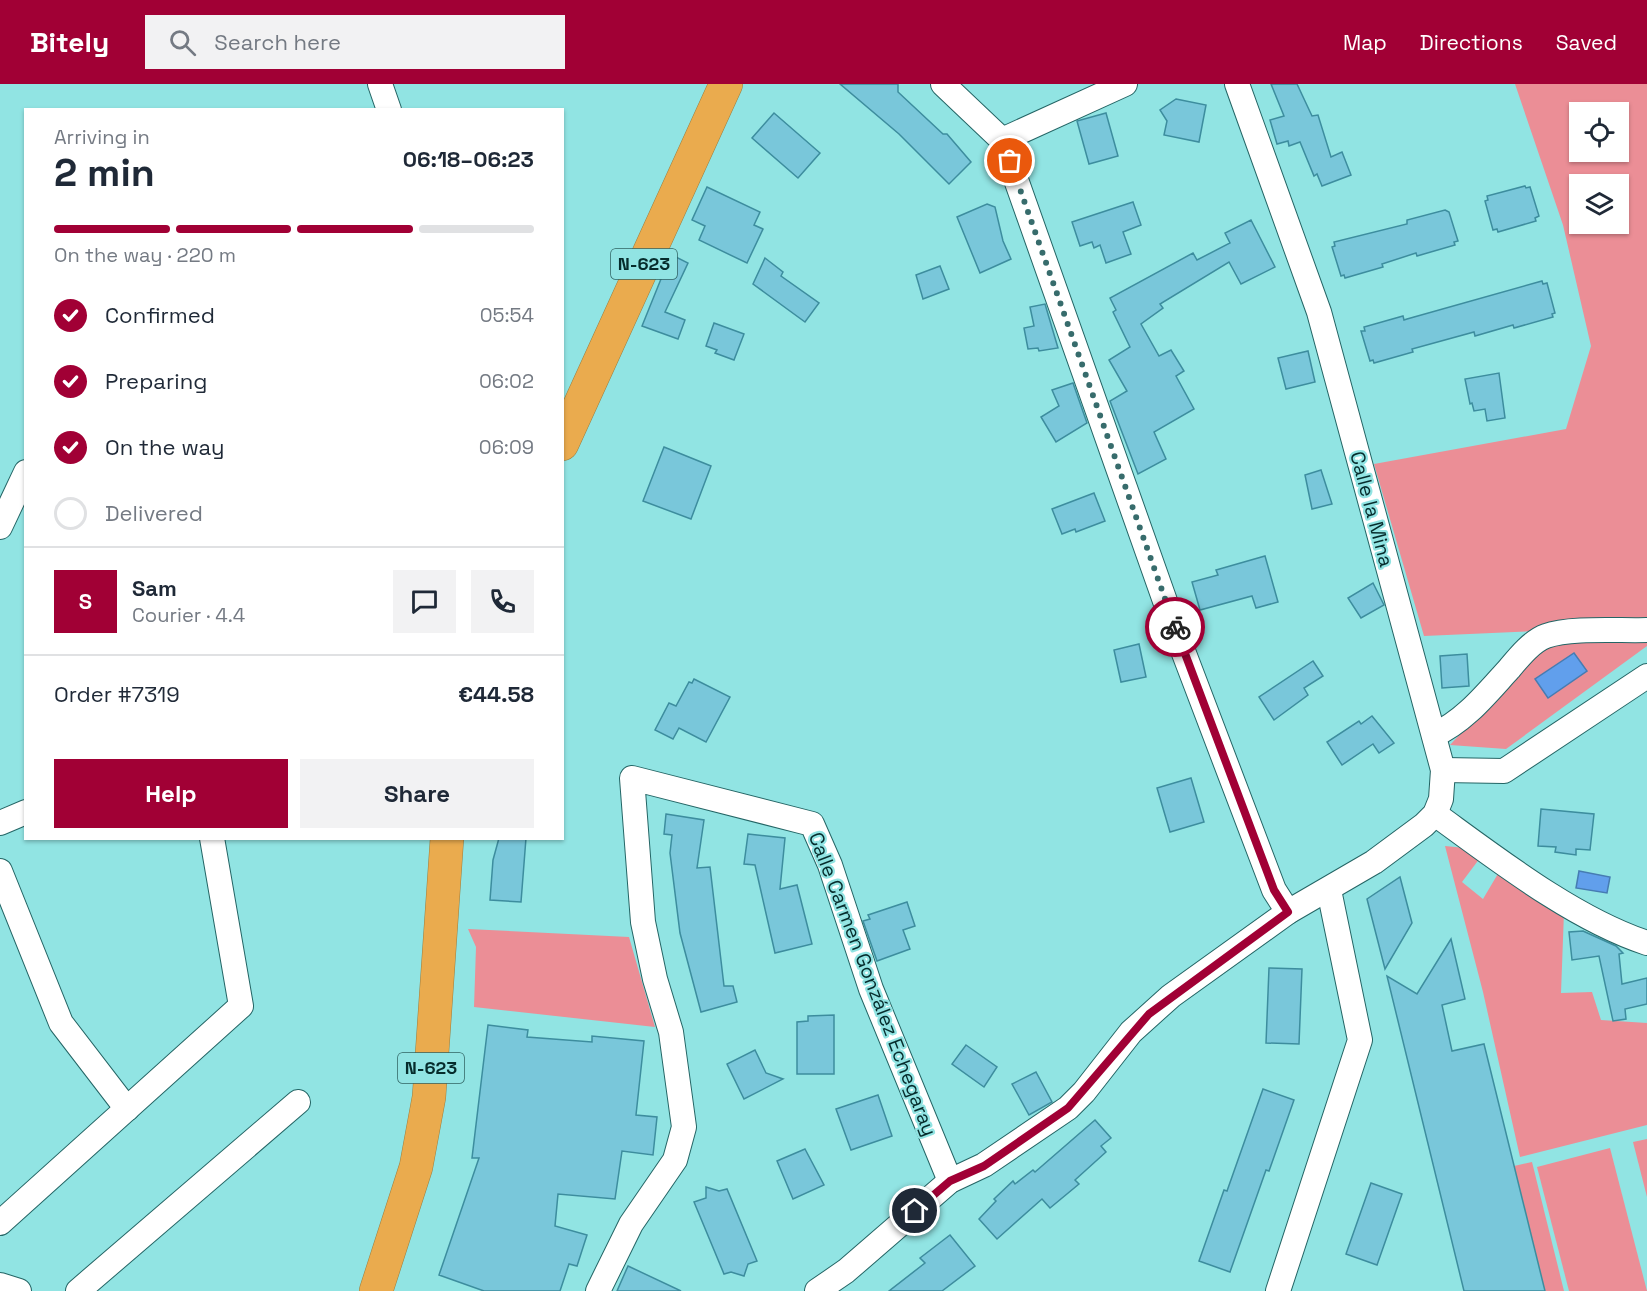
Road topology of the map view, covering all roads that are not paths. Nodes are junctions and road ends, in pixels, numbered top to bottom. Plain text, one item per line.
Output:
1 (380, 84) edge
2 (726, 84) edge
3 (943, 84) edge
4 (1125, 84) edge
5 (1236, 84) edge
6 (388, 108) edge
7 (1002, 140) junction
8 (564, 440) edge
9 (24, 476) edge
10 (0, 527) edge
11 (1647, 630) edge
12 (1647, 676) edge
13 (1434, 735) junction
14 (1443, 770) junction
15 (24, 813) edge
16 (1435, 814) junction
17 (0, 823) edge
18 (212, 840) edge
19 (447, 840) edge
20 (0, 871) edge
21 (1329, 890) junction
22 (1288, 912) junction
23 (1647, 943) edge
24 (298, 1102) dead end
25 (127, 1108) junction
26 (950, 1181) junction
27 (0, 1223) edge
28 (0, 1285) edge
29 (19, 1291) edge
30 (78, 1291) edge
31 (376, 1291) edge
32 (598, 1291) edge
33 (818, 1291) edge
34 (1278, 1291) edge

1 - 6 street
2 - 8 highway, N-623
3 - 7 street
4 - 7 street
5 - 13 street, Calle la Mina
7 - 22 street
9 - 10 street
11 - 13 street
12 - 14 street
13 - 14 street, Calle la Mina
14 - 16 street, Calle la Mina
15 - 17 street
16 - 21 street
16 - 23 street
18 - 25 street
19 - 31 highway, N-623
20 - 25 street
21 - 22 street
21 - 34 street
22 - 26 street
24 - 30 street
25 - 27 street
26 - 32 street, Calle Carmen González Echegaray
26 - 33 street
28 - 29 street

